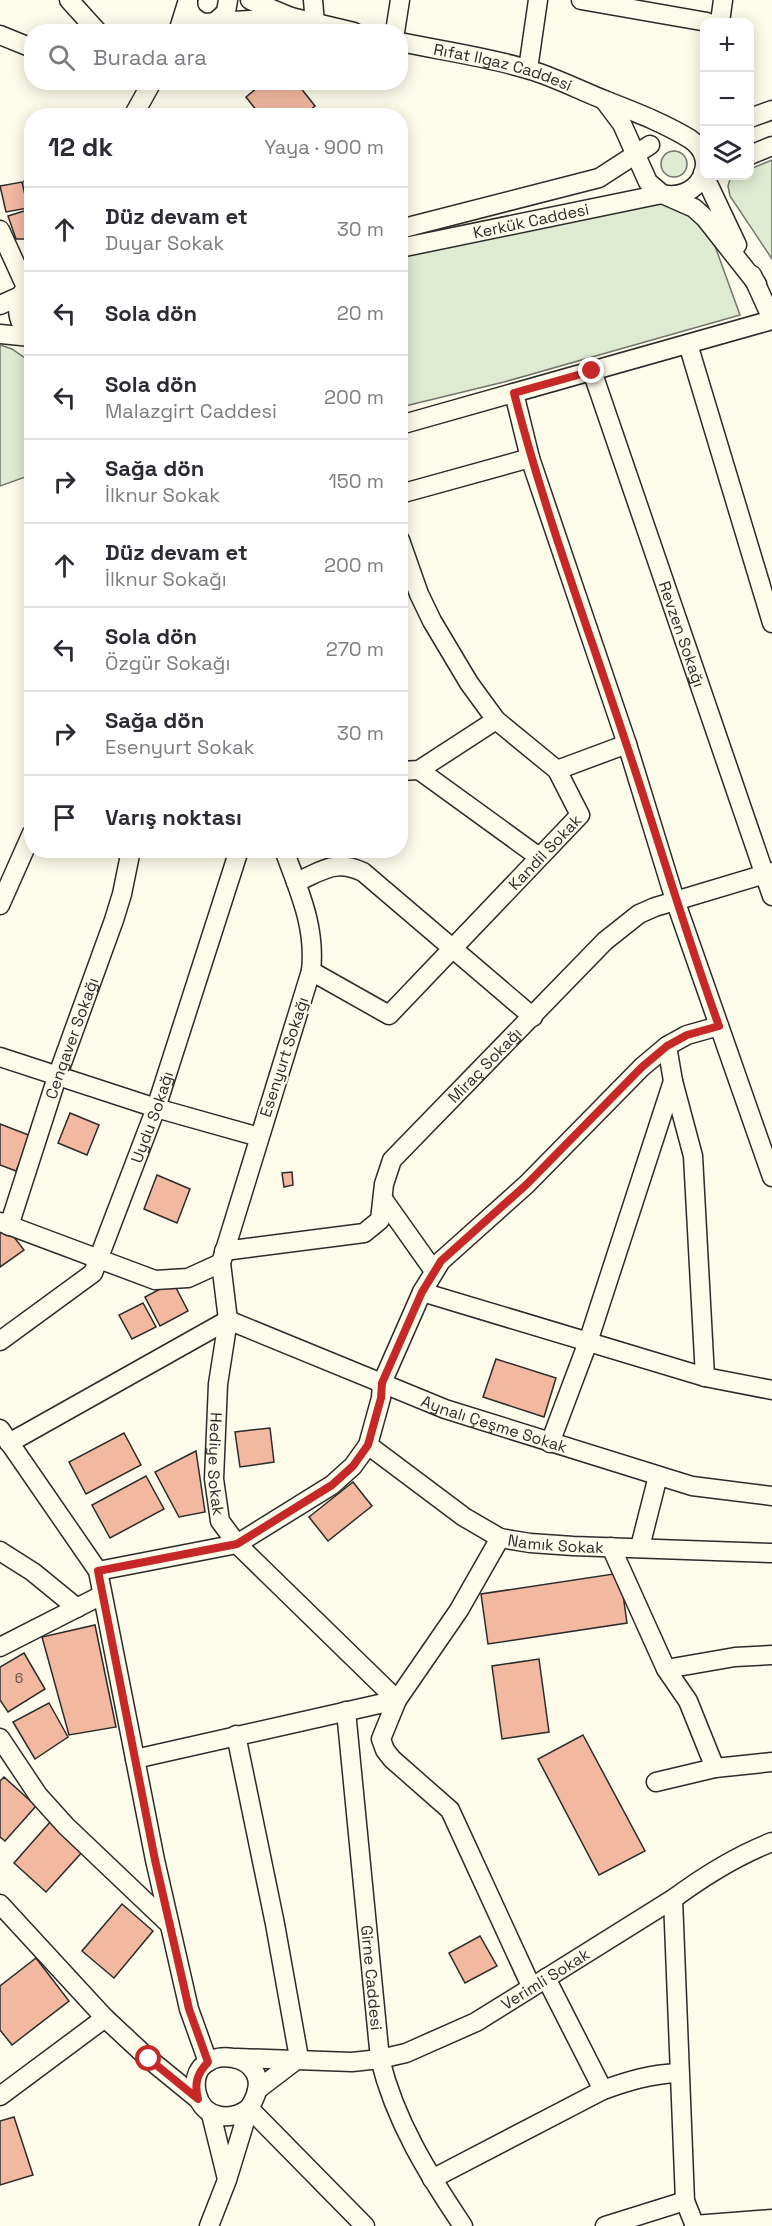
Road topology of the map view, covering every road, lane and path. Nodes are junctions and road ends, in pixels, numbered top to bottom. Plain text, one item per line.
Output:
1 (69, 0) edge
2 (188, 0) edge
3 (228, 0) edge
4 (250, 0) edge
5 (314, 0) edge
6 (400, 0) edge
7 (538, 0) edge
8 (581, 0) edge
9 (723, 0) edge
10 (291, 17) junction
11 (721, 18) edge
12 (700, 21) edge
13 (315, 23) junction
14 (92, 24) edge
15 (180, 24) edge
16 (206, 24) edge
17 (212, 24) edge
18 (228, 24) edge
19 (319, 24) edge
20 (396, 24) edge
21 (0, 36) edge
22 (408, 44) edge
23 (24, 45) edge
24 (528, 69) junction
25 (148, 90) edge
26 (604, 100) junction
27 (137, 108) edge
28 (772, 110) edge
29 (754, 117) edge
30 (700, 133) edge
31 (685, 136) junction
32 (772, 146) edge
33 (642, 150) junction
34 (700, 151) edge
35 (754, 153) edge
36 (700, 180) edge
37 (707, 180) edge
38 (662, 194) junction
39 (408, 227) edge
40 (0, 230) edge
41 (408, 246) edge
42 (24, 284) edge
43 (757, 284) junction
44 (24, 289) edge
45 (24, 294) edge
46 (0, 305) edge
47 (772, 320) edge
48 (24, 327) edge
49 (0, 334) edge
50 (24, 336) edge
51 (688, 344) junction
52 (592, 371) junction
53 (514, 393) junction
54 (408, 423) edge
55 (530, 458) junction
56 (408, 492) edge
57 (408, 562) edge
58 (772, 623) edge
59 (496, 720) junction
60 (627, 744) junction
61 (410, 770) edge
62 (557, 771) junction
63 (24, 851) edge
64 (539, 857) junction
65 (129, 858) edge
66 (236, 858) edge
67 (287, 858) edge
68 (768, 873) edge
69 (296, 882) junction
70 (772, 896) edge
71 (675, 900) junction
72 (0, 905) edge
73 (452, 946) junction
74 (311, 971) junction
75 (533, 1017) junction
76 (719, 1026) junction
77 (667, 1046) junction
78 (0, 1057) edge
79 (57, 1077) junction
80 (673, 1081) junction
81 (156, 1108) junction
82 (258, 1137) junction
83 (772, 1177) edge
84 (383, 1199) junction
85 (4, 1224) edge
86 (223, 1257) junction
87 (98, 1259) junction
88 (434, 1271) junction
89 (422, 1292) junction
90 (228, 1320) junction
91 (0, 1341) edge
92 (588, 1342) junction
93 (705, 1377) junction
94 (382, 1383) junction
95 (772, 1390) edge
96 (4, 1436) edge
97 (550, 1443) junction
98 (368, 1445) junction
99 (658, 1476) junction
100 (772, 1496) edge
101 (500, 1538) junction
102 (237, 1544) junction
103 (611, 1547) junction
104 (640, 1548) junction
105 (0, 1551) edge
106 (772, 1553) edge
107 (98, 1571) junction
108 (102, 1595) junction
109 (76, 1608) junction
110 (0, 1647) edge
111 (772, 1655) edge
112 (666, 1670) junction
113 (397, 1700) junction
114 (346, 1712) junction
115 (236, 1735) junction
116 (0, 1738) edge
117 (135, 1759) junction
118 (772, 1762) edge
119 (715, 1768) junction
120 (656, 1782) dead end
121 (772, 1842) edge
122 (673, 1899) junction
123 (0, 1905) edge
124 (169, 1924) junction
125 (539, 1982) junction
126 (105, 2018) junction
127 (237, 2058) junction
128 (299, 2058) junction
129 (380, 2059) junction
130 (208, 2062) junction
131 (678, 2073) junction
132 (257, 2090) junction
133 (603, 2090) junction
134 (0, 2096) edge
135 (198, 2099) junction
136 (249, 2108) junction
137 (212, 2114) junction
138 (432, 2179) junction
139 (227, 2180) junction
140 (685, 2201) junction
141 (772, 2219) edge
142 (209, 2226) edge
143 (365, 2226) edge
144 (464, 2226) edge
145 (604, 2226) edge
146 (694, 2226) edge

1 - 14 street
2 - 15 street
2 - 16 street
3 - 17 street
4 - 10 street
5 - 13 street
6 - 20 street
7 - 24 street
8 - 12 street
9 - 11 street
10 - 13 street
10 - 18 street
13 - 19 street
21 - 23 street
22 - 24 street, Rıfat Ilgaz Caddesi
24 - 26 street, Rıfat Ilgaz Caddesi
25 - 27 street
26 - 31 street, Rıfat Ilgaz Caddesi
26 - 33 street, Rıfat Ilgaz Caddesi
28 - 29 street
30 - 31 street
31 - 33 street
31 - 34 street, Rıfat Ilgaz Caddesi
32 - 35 street
33 - 38 street, Rıfat Ilgaz Caddesi
33 - 39 street, Kerkük Caddesi
36 - 38 street
37 - 43 street, Rıfat Ilgaz Caddesi
38 - 41 street, Kerkük Caddesi
38 - 43 street, Rıfat Ilgaz Caddesi
40 - 42 street
43 - 47 street, Rıfat Ilgaz Caddesi
44 - 46 street
45 - 48 street
47 - 51 street
49 - 50 street
51 - 52 street
51 - 58 street
52 - 53 street
52 - 68 street, Revzen Sokağı
53 - 54 street
53 - 55 street
55 - 56 street
55 - 60 street
57 - 59 street, Kandil Sokak
59 - 61 street
59 - 62 street, Kandil Sokak
60 - 62 street
60 - 71 street
61 - 64 street
62 - 64 street, Kandil Sokak
63 - 72 street
64 - 73 street, Kandil Sokak
65 - 79 street, Cengaver Sokağı
66 - 81 street, Uydu Sokağı
67 - 69 street, Esenyurt Sokağı
68 - 70 street, Revzen Sokağı
68 - 71 street, Miraç Sokağı
69 - 73 street
69 - 74 street, Esenyurt Sokağı
71 - 75 street, Miraç Sokağı
71 - 76 street
73 - 74 street, Kandil Sokak
73 - 75 street
74 - 82 street, Esenyurt Sokağı
75 - 84 street, Miraç Sokağı
76 - 77 street
76 - 83 street
77 - 80 street
77 - 88 street
78 - 79 street
79 - 81 street
79 - 85 street, Cengaver Sokağı
80 - 92 street
80 - 93 street
81 - 82 street
81 - 87 street, Uydu Sokağı
82 - 86 street, Esenyurt Sokağı
84 - 86 street, Miraç Sokağı
84 - 88 street
85 - 87 street, Miraç Sokağı
86 - 87 street, Miraç Sokağı
86 - 90 street, Hediye Sokak
87 - 91 street, Uydu Sokağı
88 - 89 street
89 - 92 street
89 - 94 street
90 - 94 street, Aynalı Çeşme Sokak
90 - 96 street
90 - 102 street, Hediye Sokak
92 - 93 street
92 - 97 street
93 - 95 street
94 - 97 street, Aynalı Çeşme Sokak
94 - 98 street
96 - 107 street
97 - 99 street, Aynalı Çeşme Sokak
98 - 101 street, Namık Sokak
98 - 102 street
99 - 100 street, Aynalı Çeşme Sokak
99 - 104 street
101 - 103 street, Namık Sokak
101 - 113 street
102 - 107 street
102 - 113 street, Hediye Sokak
103 - 104 street, Namık Sokak
103 - 112 street
104 - 106 street, Namık Sokak
105 - 109 street
107 - 108 street
108 - 109 street
108 - 117 street
109 - 110 street
111 - 112 street
112 - 119 street
113 - 114 street
113 - 125 street
114 - 115 street
114 - 129 street, Girne Caddesi
115 - 117 street
115 - 128 street
116 - 124 street
117 - 124 street
118 - 119 street
119 - 120 street
121 - 122 street, Verimli Sokak
122 - 125 street, Verimli Sokak
122 - 131 street
123 - 126 street
124 - 130 street
125 - 129 street, Verimli Sokak
125 - 133 street
126 - 134 street
126 - 135 street
127 - 128 street, Verimli Sokak
127 - 130 street
127 - 132 street
128 - 129 street, Verimli Sokak
128 - 132 street
129 - 138 street, Girne Caddesi
130 - 135 street
131 - 133 street
131 - 140 street
132 - 136 street
133 - 138 street
135 - 137 street
136 - 137 street
136 - 139 street
136 - 143 street
137 - 139 street
138 - 144 street, Girne Caddesi
139 - 142 street
140 - 145 street
140 - 146 street
141 - 146 street

